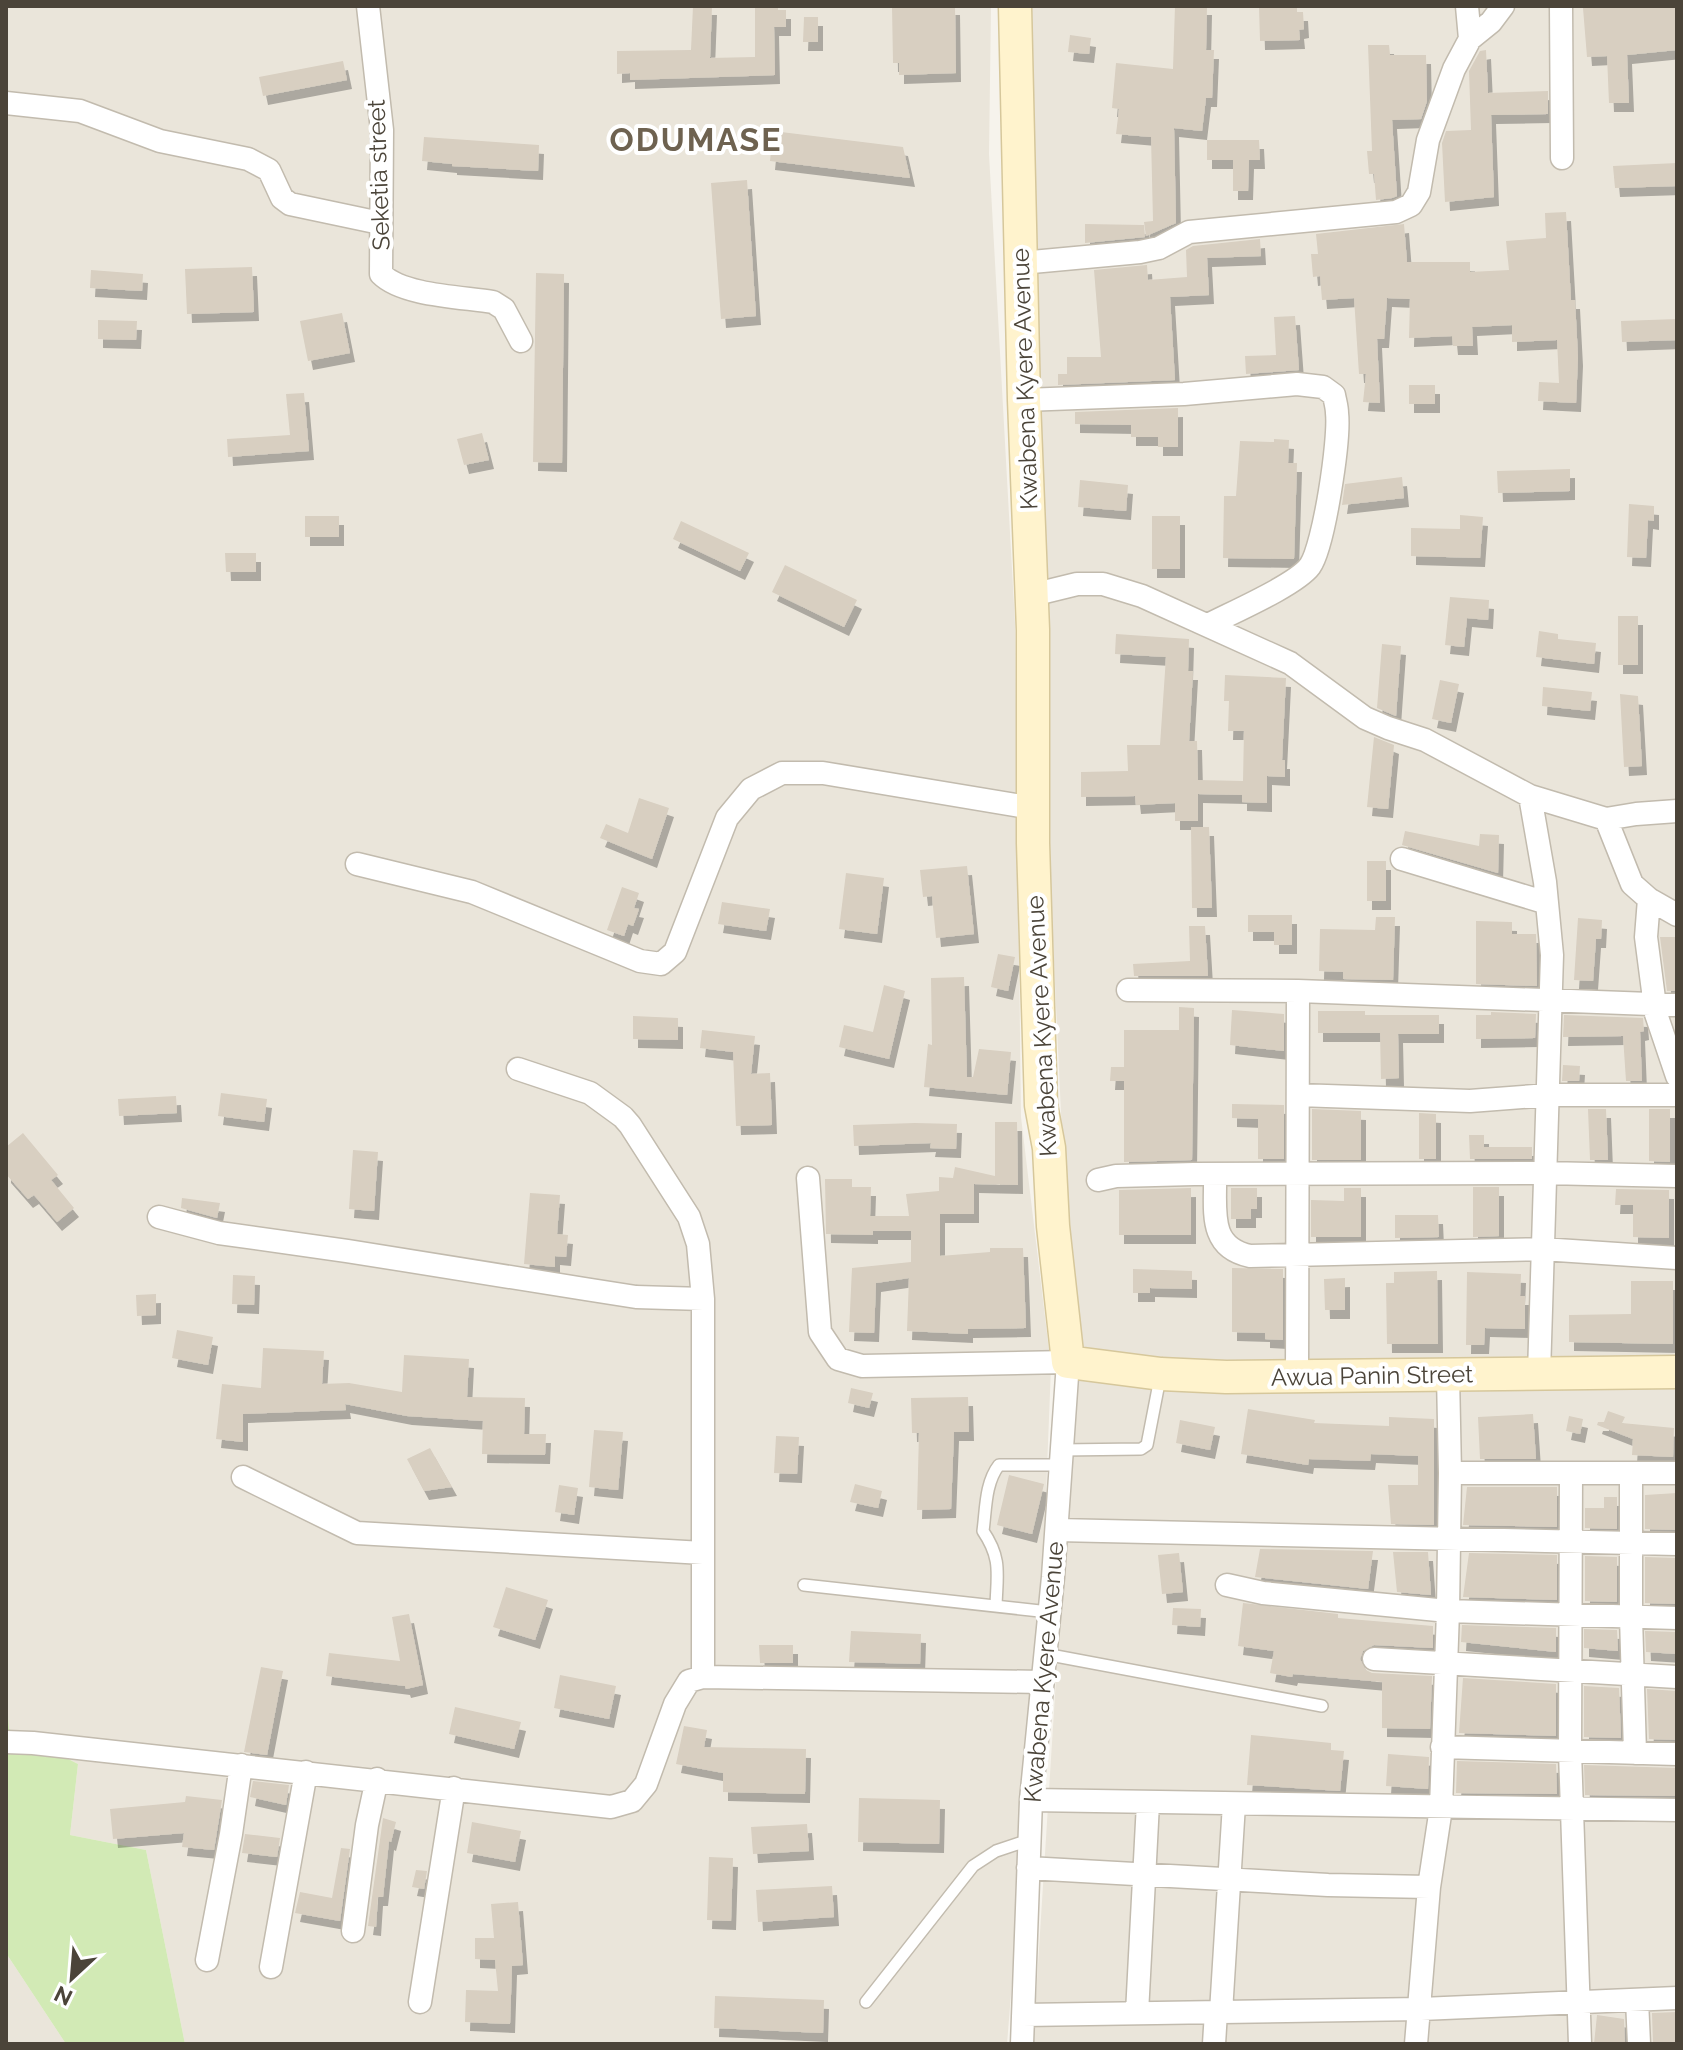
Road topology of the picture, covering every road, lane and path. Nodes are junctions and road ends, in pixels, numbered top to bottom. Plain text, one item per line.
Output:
1 (368, 6) edge
2 (1015, 6) edge
3 (1467, 6) edge
4 (1503, 6) edge
5 (1561, 6) edge
6 (1470, 39) junction
7 (6, 103) edge
8 (1562, 158) dead end
9 (380, 223) junction
10 (1021, 263) junction
11 (521, 341) dead end
12 (1024, 400) junction
13 (1032, 595) junction
14 (1208, 625) junction
15 (1530, 796) junction
16 (1033, 808) junction
17 (1677, 811) edge
18 (1606, 819) junction
19 (1402, 859) dead end
20 (357, 864) dead end
21 (1649, 899) junction
22 (1547, 903) junction
23 (1677, 915) edge
24 (1128, 990) dead end
25 (1298, 991) junction
26 (1549, 1001) junction
27 (1666, 1006) edge
28 (518, 1069) dead end
29 (1677, 1076) edge
30 (1298, 1095) junction
31 (1548, 1095) junction
32 (1677, 1095) edge
33 (1545, 1173) junction
34 (1215, 1174) junction
35 (1297, 1174) junction
36 (1677, 1176) edge
37 (808, 1178) dead end
38 (1098, 1180) dead end
39 (159, 1217) dead end
40 (1542, 1249) junction
41 (1297, 1255) junction
42 (1677, 1258) edge
43 (703, 1299) junction
44 (1068, 1362) junction
45 (1677, 1372) edge
46 (1161, 1374) junction
47 (1539, 1374) junction
48 (1448, 1375) junction
49 (1297, 1376) junction
50 (1061, 1458) junction
51 (1450, 1473) junction
52 (1571, 1473) junction
53 (1631, 1473) junction
54 (1677, 1473) edge
55 (243, 1477) dead end
56 (1057, 1530) junction
57 (1448, 1540) junction
58 (1570, 1541) junction
59 (1631, 1544) junction
60 (1677, 1544) edge
61 (703, 1553) junction
62 (804, 1585) dead end
63 (1227, 1585) dead end
64 (996, 1606) junction
65 (1448, 1611) junction
66 (1049, 1612) junction
67 (1569, 1615) junction
68 (1631, 1617) junction
69 (1677, 1618) edge
70 (1045, 1654) junction
71 (1374, 1659) dead end
72 (1446, 1662) junction
73 (1570, 1670) junction
74 (1631, 1674) junction
75 (703, 1677) junction
76 (1677, 1677) edge
77 (1042, 1682) junction
78 (1322, 1706) dead end
79 (6, 1742) edge
80 (1442, 1747) junction
81 (1570, 1752) junction
82 (1635, 1753) junction
83 (1677, 1754) edge
84 (241, 1765) junction
85 (306, 1772) junction
86 (377, 1779) junction
87 (454, 1788) junction
88 (1031, 1800) junction
89 (1148, 1803) junction
90 (1234, 1804) junction
91 (1441, 1808) junction
92 (1572, 1809) junction
93 (1677, 1810) edge
94 (1029, 1840) junction
95 (1028, 1868) junction
96 (1146, 1874) junction
97 (1230, 1880) junction
98 (1429, 1887) junction
99 (353, 1931) dead end
100 (207, 1960) dead end
101 (271, 1967) dead end
102 (1677, 1998) edge
103 (1637, 2000) junction
104 (420, 2002) dead end
105 (866, 2002) dead end
106 (1577, 2003) junction
107 (1421, 2009) junction
108 (1218, 2012) junction
109 (1137, 2013) junction
110 (1023, 2015) junction
111 (1022, 2044) edge
112 (1214, 2044) edge
113 (1416, 2044) edge
114 (1580, 2044) edge
115 (1639, 2044) edge

1 - 9 street, Seketia street
2 - 10 main road, Kwabena Kyere Avenue
3 - 6 street
4 - 6 street
5 - 8 street
6 - 10 street
7 - 9 street
9 - 11 street, Seketia street
10 - 12 main road, Kwabena Kyere Avenue
12 - 13 main road, Kwabena Kyere Avenue
12 - 14 street
13 - 14 street
13 - 16 main road, Kwabena Kyere Avenue
14 - 15 street
15 - 18 street
15 - 22 street
16 - 20 street
16 - 44 main road, Kwabena Kyere Avenue
17 - 18 street
18 - 21 street
19 - 22 street
21 - 23 street
21 - 27 street
22 - 26 street
24 - 25 street
25 - 26 street
25 - 30 street
26 - 27 street
26 - 31 street
27 - 29 street
28 - 43 street
30 - 31 street
30 - 35 street
31 - 32 street
31 - 33 street
33 - 35 street
33 - 36 street
33 - 40 street
34 - 35 street
34 - 38 street
34 - 41 street
35 - 41 street
37 - 44 street
39 - 43 street
40 - 41 street
40 - 42 street
40 - 47 street
41 - 49 street
43 - 61 street
44 - 46 main road, Awua Panin Street
44 - 50 street, Kwabena Kyere Avenue
45 - 47 main road, Awua Panin Street
46 - 49 main road, Awua Panin Street
46 - 50 lane
47 - 48 main road, Awua Panin Street
48 - 49 main road, Awua Panin Street
48 - 51 street
50 - 56 street, Kwabena Kyere Avenue
50 - 64 lane
51 - 52 street
51 - 57 street
52 - 53 street
52 - 58 street
53 - 54 street
53 - 59 street
55 - 61 street
56 - 57 street
56 - 66 street, Kwabena Kyere Avenue
57 - 58 street
57 - 65 street
58 - 59 street
58 - 67 street
59 - 60 street
59 - 68 street
61 - 75 street
62 - 64 lane
63 - 65 street
64 - 66 lane
65 - 67 street
65 - 72 street
66 - 70 street, Kwabena Kyere Avenue
67 - 68 street
67 - 73 street
68 - 69 street
68 - 74 street
70 - 77 street, Kwabena Kyere Avenue
70 - 78 lane
71 - 72 street
72 - 73 street
72 - 80 street
73 - 74 street
73 - 81 street
74 - 76 street
74 - 82 street
75 - 77 street
75 - 87 street
77 - 88 street, Kwabena Kyere Avenue
79 - 84 street
80 - 81 street
80 - 91 street
81 - 82 street
81 - 92 street
82 - 83 street
84 - 85 street
84 - 100 street
85 - 86 street
85 - 101 street
86 - 87 street
86 - 99 street
87 - 104 street
88 - 89 street
88 - 94 street, Kwabena Kyere Avenue
89 - 90 street
89 - 96 street
90 - 91 street
90 - 97 street
91 - 92 street
91 - 98 street
92 - 93 street
92 - 106 street
94 - 95 street, Kwabena Kyere Avenue
94 - 105 lane
95 - 96 street
95 - 110 street, Kwabena Kyere Avenue
96 - 97 street
96 - 109 street
97 - 98 street
97 - 108 street
98 - 107 street
102 - 103 street
103 - 106 street
103 - 115 street
106 - 107 street
106 - 114 street
107 - 108 street
107 - 113 street
108 - 109 street
108 - 112 street
109 - 110 street
110 - 111 street, Kwabena Kyere Avenue

